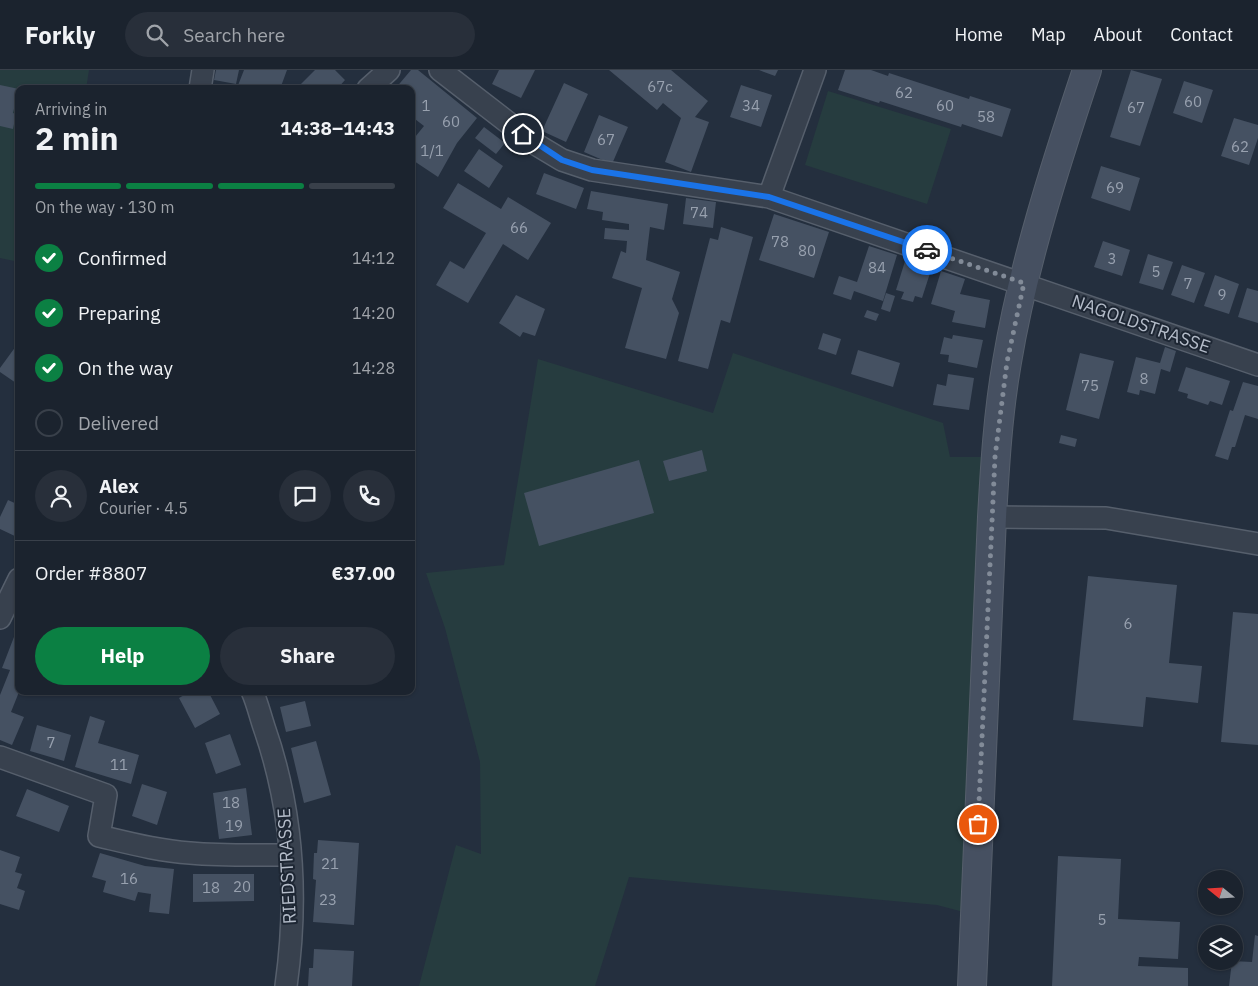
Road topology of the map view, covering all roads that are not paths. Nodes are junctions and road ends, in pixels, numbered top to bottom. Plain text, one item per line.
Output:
1 (203, 70) edge
2 (389, 70) edge
3 (440, 70) edge
4 (815, 70) edge
5 (1087, 70) edge
6 (201, 85) edge
7 (372, 85) edge
8 (769, 197) junction
9 (1024, 283) junction
10 (1258, 365) edge
11 (992, 517) junction
12 (1258, 544) edge
13 (15, 587) edge
14 (0, 618) edge
15 (253, 695) edge
16 (0, 757) edge
17 (290, 855) junction
18 (286, 986) edge
19 (972, 986) edge

1 - 6 street
2 - 7 street
3 - 8 street, NAGOLDSTRASSE
4 - 8 street
5 - 9 main road
8 - 9 street, NAGOLDSTRASSE
9 - 10 street, NAGOLDSTRASSE
9 - 11 main road
11 - 12 street
11 - 19 main road
13 - 14 street
15 - 17 street, RIEDSTRASSE
16 - 17 street
17 - 18 street, RIEDSTRASSE

